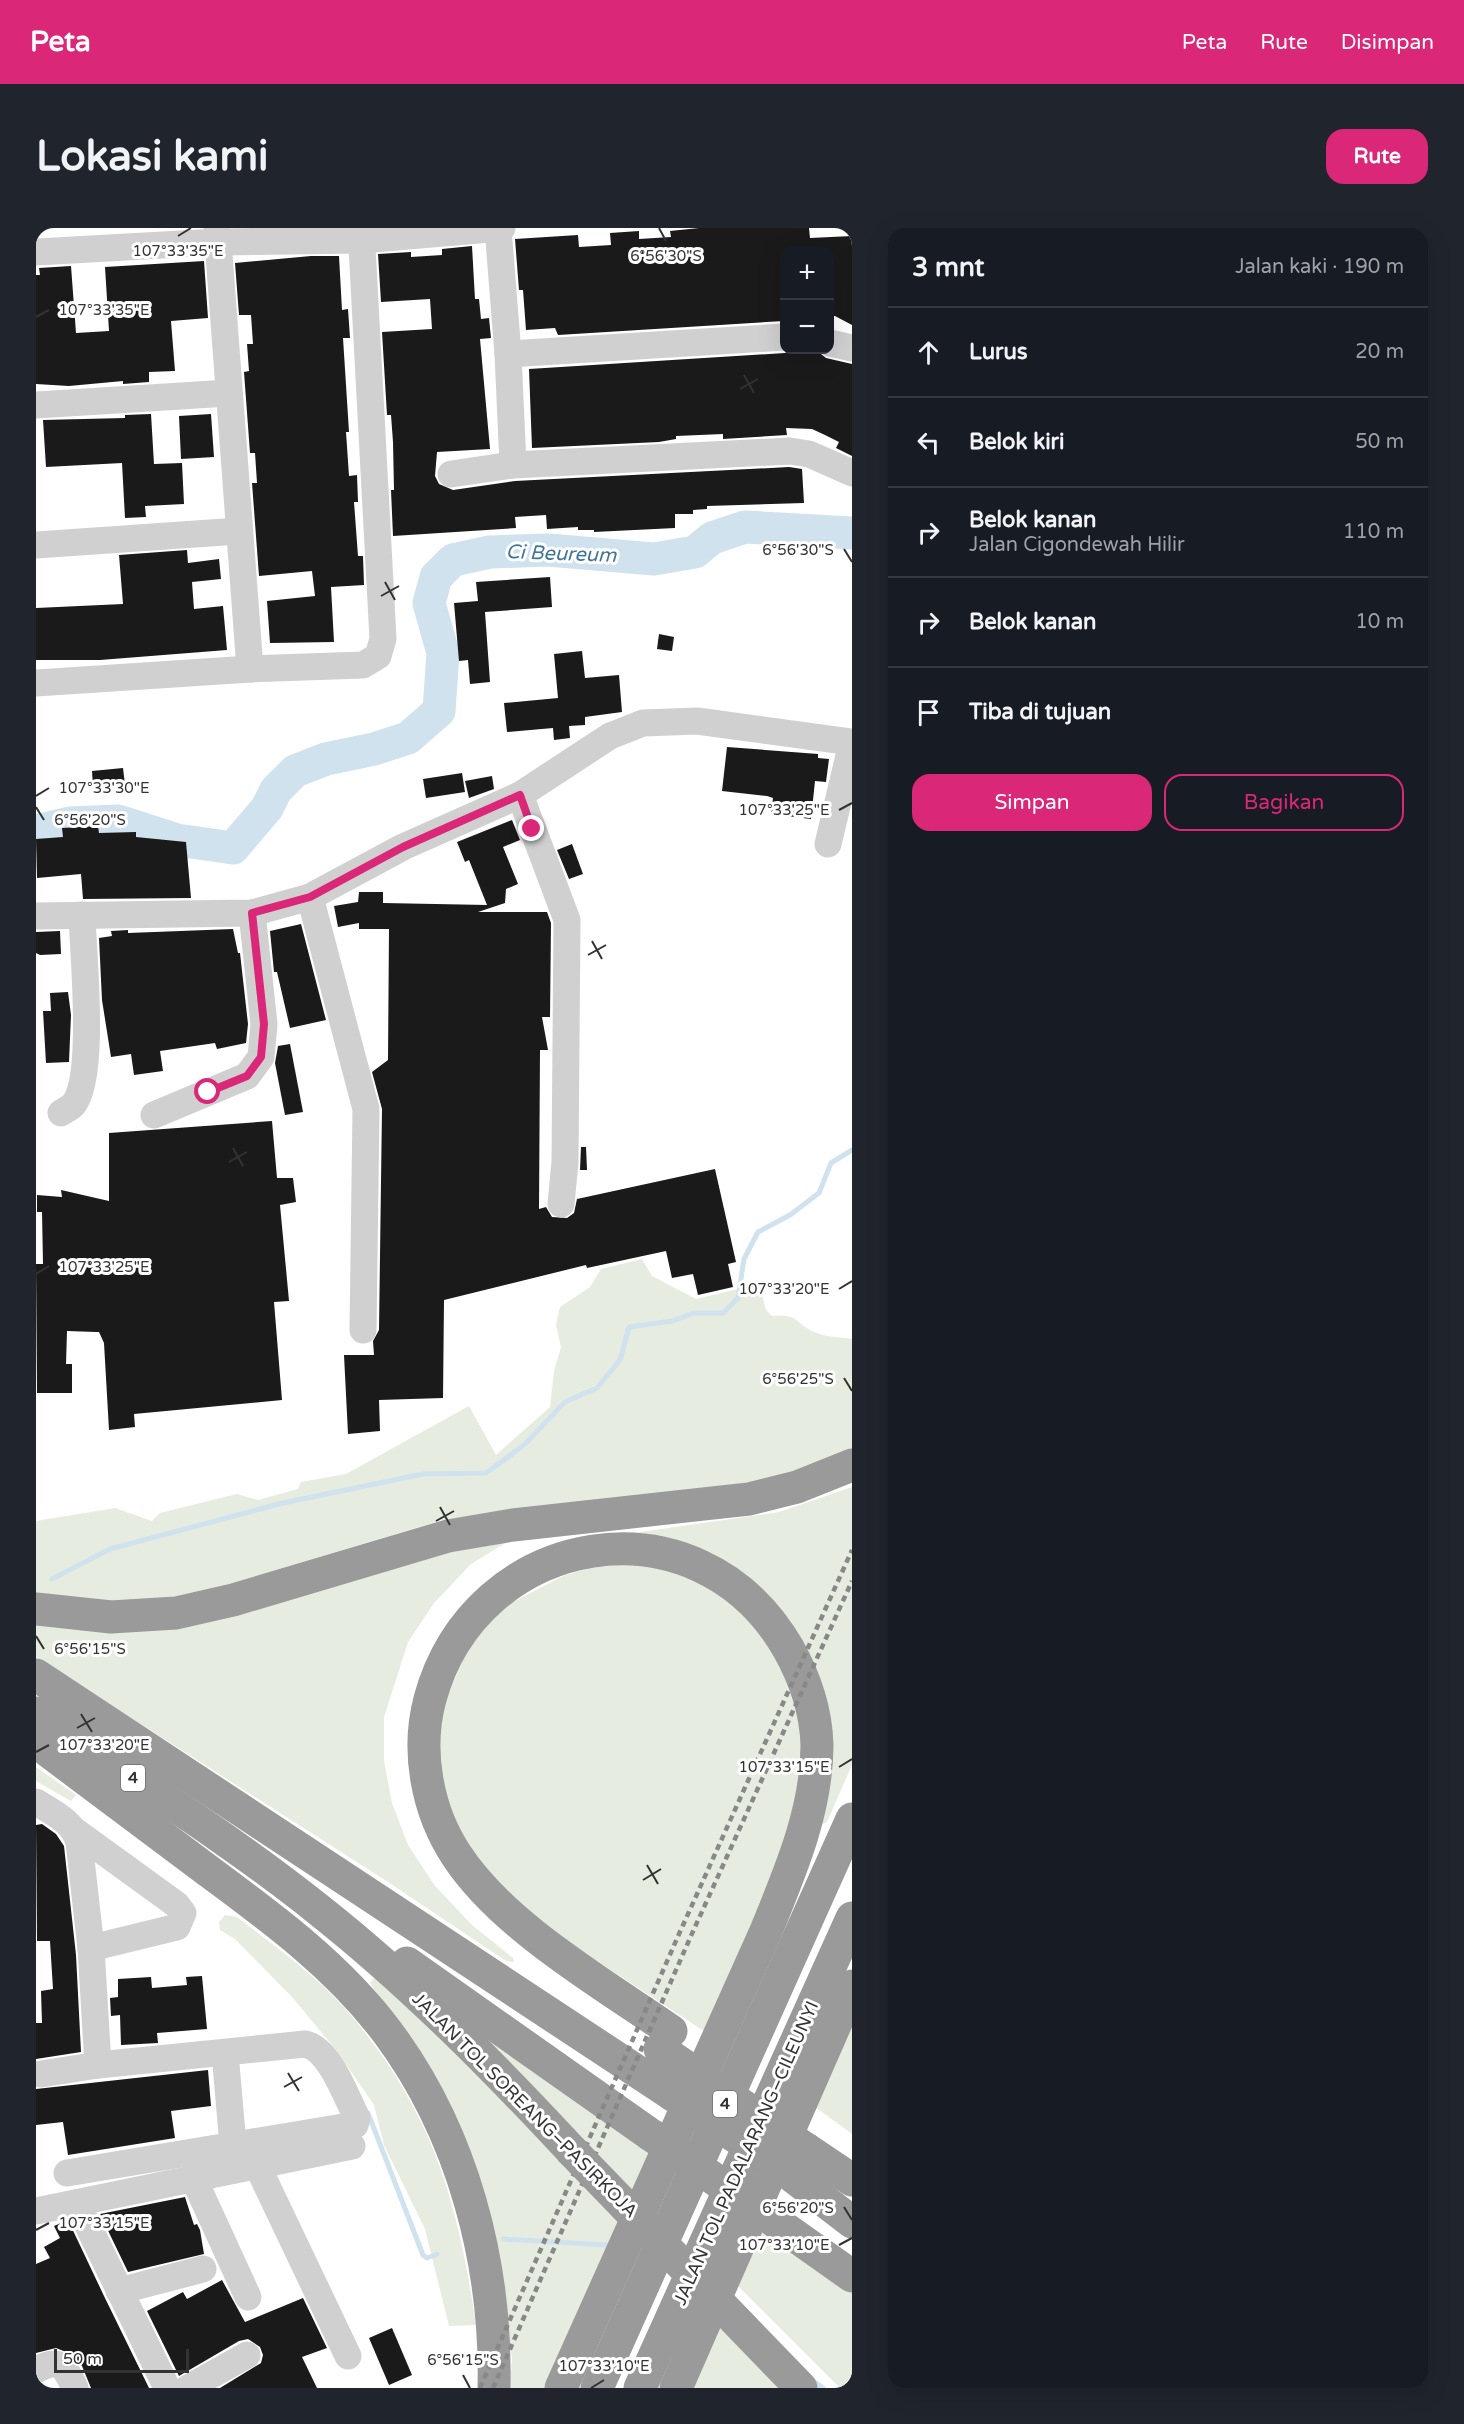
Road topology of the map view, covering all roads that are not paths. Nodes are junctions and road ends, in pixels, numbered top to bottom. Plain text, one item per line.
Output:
1 (500, 228) edge
2 (361, 234) edge
3 (217, 235) edge
4 (36, 252) edge
5 (780, 338) edge
6 (834, 344) edge
7 (852, 348) edge
8 (508, 354) junction
9 (229, 393) junction
10 (36, 405) edge
11 (513, 465) junction
12 (852, 473) edge
13 (451, 474) dead end
14 (239, 531) junction
15 (36, 545) edge
16 (250, 669) junction
17 (36, 683) edge
18 (852, 743) edge
19 (520, 795) junction
20 (828, 844) dead end
21 (310, 897) junction
22 (252, 913) junction
23 (82, 915) junction
24 (36, 916) edge
25 (61, 1113) dead end
26 (154, 1115) dead end
27 (561, 1204) dead end
28 (363, 1330) dead end
29 (852, 1465) edge
30 (668, 1510) junction
31 (36, 1609) edge
32 (36, 1675) edge
33 (36, 1713) edge
34 (36, 1742) edge
35 (36, 1802) edge
36 (852, 1819) edge
37 (75, 1831) junction
38 (230, 1843) junction
39 (852, 1918) edge
40 (91, 1948) junction
41 (852, 1986) edge
42 (666, 2040) junction
43 (225, 2053) junction
44 (98, 2066) junction
45 (41, 2074) dead end
46 (233, 2145) junction
47 (352, 2146) dead end
48 (852, 2155) edge
49 (801, 2158) junction
50 (257, 2165) junction
51 (67, 2173) dead end
52 (193, 2177) junction
53 (852, 2181) edge
54 (77, 2203) junction
55 (36, 2211) edge
56 (852, 2215) edge
57 (852, 2222) edge
58 (203, 2269) dead end
59 (852, 2276) edge
60 (119, 2291) junction
61 (248, 2297) dead end
62 (247, 2355) dead end
63 (348, 2356) dead end
64 (36, 2370) edge
65 (75, 2388) edge
66 (167, 2388) edge
67 (188, 2388) edge
68 (494, 2388) edge
69 (561, 2388) edge
70 (597, 2388) edge
71 (640, 2388) edge
72 (676, 2388) edge
73 (801, 2388) edge

1 - 2 street
1 - 8 street
2 - 3 street
2 - 16 street
3 - 4 street
3 - 9 street
5 - 8 street
6 - 7 street
8 - 11 street
9 - 10 street
9 - 14 street
11 - 12 street
11 - 13 street
14 - 15 street
14 - 16 street
16 - 17 street
18 - 19 street
18 - 20 street
19 - 21 street
19 - 27 street
21 - 22 street
21 - 28 street
22 - 23 street
22 - 26 street
23 - 24 street
23 - 25 street
29 - 30 highway
30 - 31 highway
30 - 42 highway
32 - 49 highway, 4, bridge
33 - 38 highway, 4
34 - 68 highway
35 - 37 street
36 - 70 highway, 4
37 - 40 street
37 - 40 street
38 - 59 highway, bridge
38 - 73 highway, JALAN TOL SOREANG–PASIRKOJA / 4, bridge
39 - 71 highway, JALAN TOL PADALARANG–CILEUNYI / 4
40 - 44 street
41 - 72 highway
42 - 49 highway
42 - 69 highway
43 - 44 street
43 - 46 street
43 - 46 street
44 - 45 street
46 - 51 street
47 - 50 street
48 - 49 highway
49 - 53 highway
49 - 56 highway, 4
49 - 57 highway
50 - 52 street
50 - 63 street
52 - 54 street
52 - 61 street
54 - 55 street
54 - 60 street
58 - 60 street
60 - 66 street
62 - 67 street
64 - 65 street

